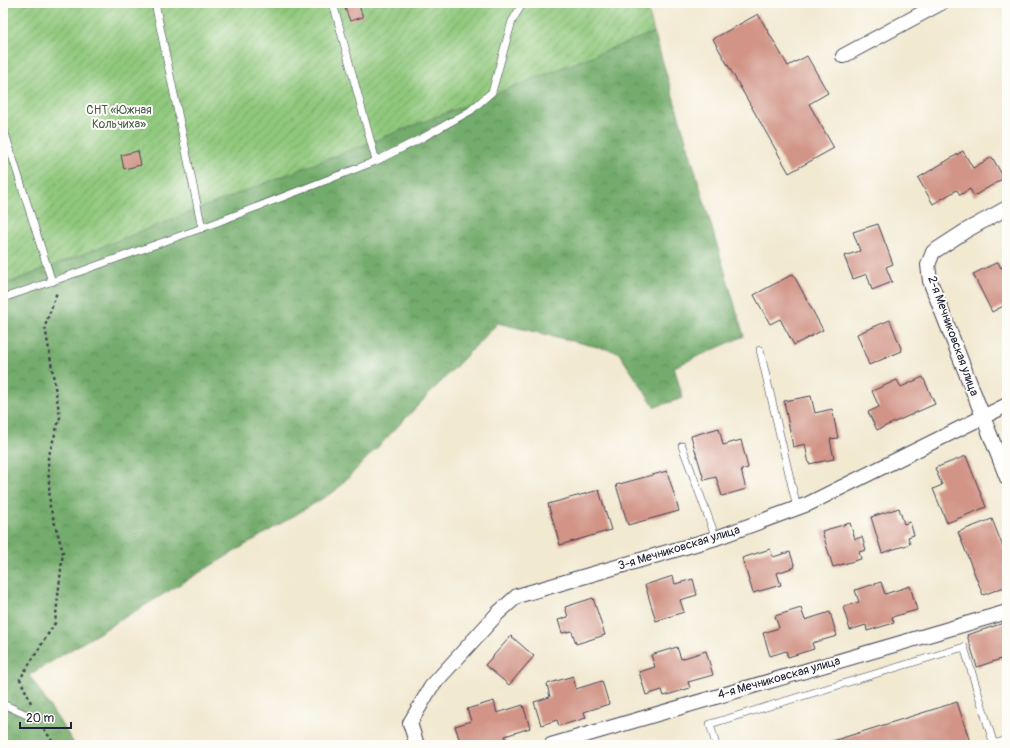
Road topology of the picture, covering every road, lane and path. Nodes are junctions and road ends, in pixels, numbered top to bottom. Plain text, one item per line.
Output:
1 (155, 3) edge
2 (333, 3) edge
3 (523, 3) edge
4 (941, 3) edge
5 (843, 56) dead end
6 (3, 127) edge
7 (376, 161) junction
8 (1007, 208) edge
9 (202, 228) junction
10 (62, 278) junction
11 (52, 282) junction
12 (3, 298) edge
13 (760, 350) dead end
14 (1007, 405) edge
15 (983, 416) junction
16 (682, 446) dead end
17 (1007, 478) edge
18 (797, 508) junction
19 (716, 538) junction
20 (1007, 612) edge
21 (3, 704) edge
22 (38, 720) junction
23 (1007, 740) edge
24 (993, 744) edge
25 (55, 745) edge
26 (417, 745) edge
27 (551, 745) edge
28 (716, 745) edge

1 - 9 lane
2 - 7 lane
3 - 7 lane
4 - 5 street
6 - 11 lane
7 - 9 lane
8 - 15 street, 2-я Мечниковская улица
9 - 10 lane
10 - 11 lane
10 - 22 path
11 - 12 lane
13 - 18 lane
14 - 15 street, 3-я Мечниковская улица
15 - 17 street, 2-я Мечниковская улица
15 - 18 street, 3-я Мечниковская улица
16 - 19 lane
18 - 19 street, 3-я Мечниковская улица
19 - 26 street, 3-я Мечниковская улица
20 - 27 street, 4-я Мечниковская улица
21 - 22 lane
22 - 25 path
23 - 24 lane
24 - 28 lane

